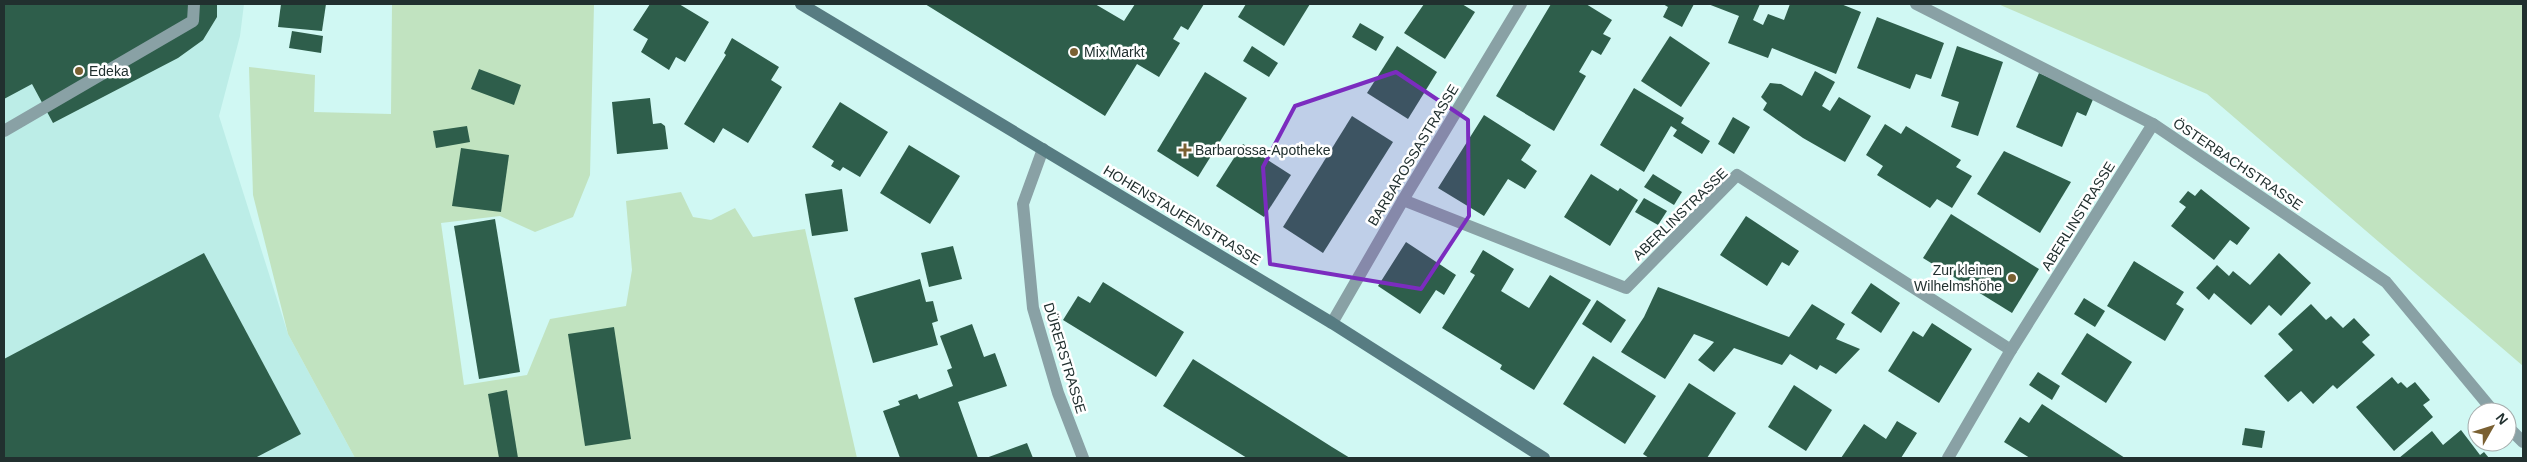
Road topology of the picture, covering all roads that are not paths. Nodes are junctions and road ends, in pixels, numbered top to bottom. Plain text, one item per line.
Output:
1 (194, 4) edge
2 (801, 4) edge
3 (1521, 4) edge
4 (1916, 4) edge
5 (2153, 124) junction
6 (4, 131) edge
7 (1043, 149) junction
8 (1403, 200) junction
9 (1332, 323) junction
10 (2011, 350) junction
11 (2486, 402) edge
12 (1082, 458) edge
13 (1544, 458) edge
14 (1948, 458) edge

1 - 6 street
2 - 7 main road, HOHENSTAUFENSTRASSE
3 - 8 street, BARBAROSSASTRASSE
4 - 5 street, ÖSTERBACHSTRASSE
5 - 10 street, ABERLINSTRASSE
5 - 11 street, ÖSTERBACHSTRASSE
7 - 9 main road, HOHENSTAUFENSTRASSE
7 - 12 street, DÜRERSTRASSE
8 - 9 street, BARBAROSSASTRASSE
8 - 10 street, ABERLINSTRASSE
9 - 13 main road, HOHENSTAUFENSTRASSE
10 - 14 street, ABERLINSTRASSE

